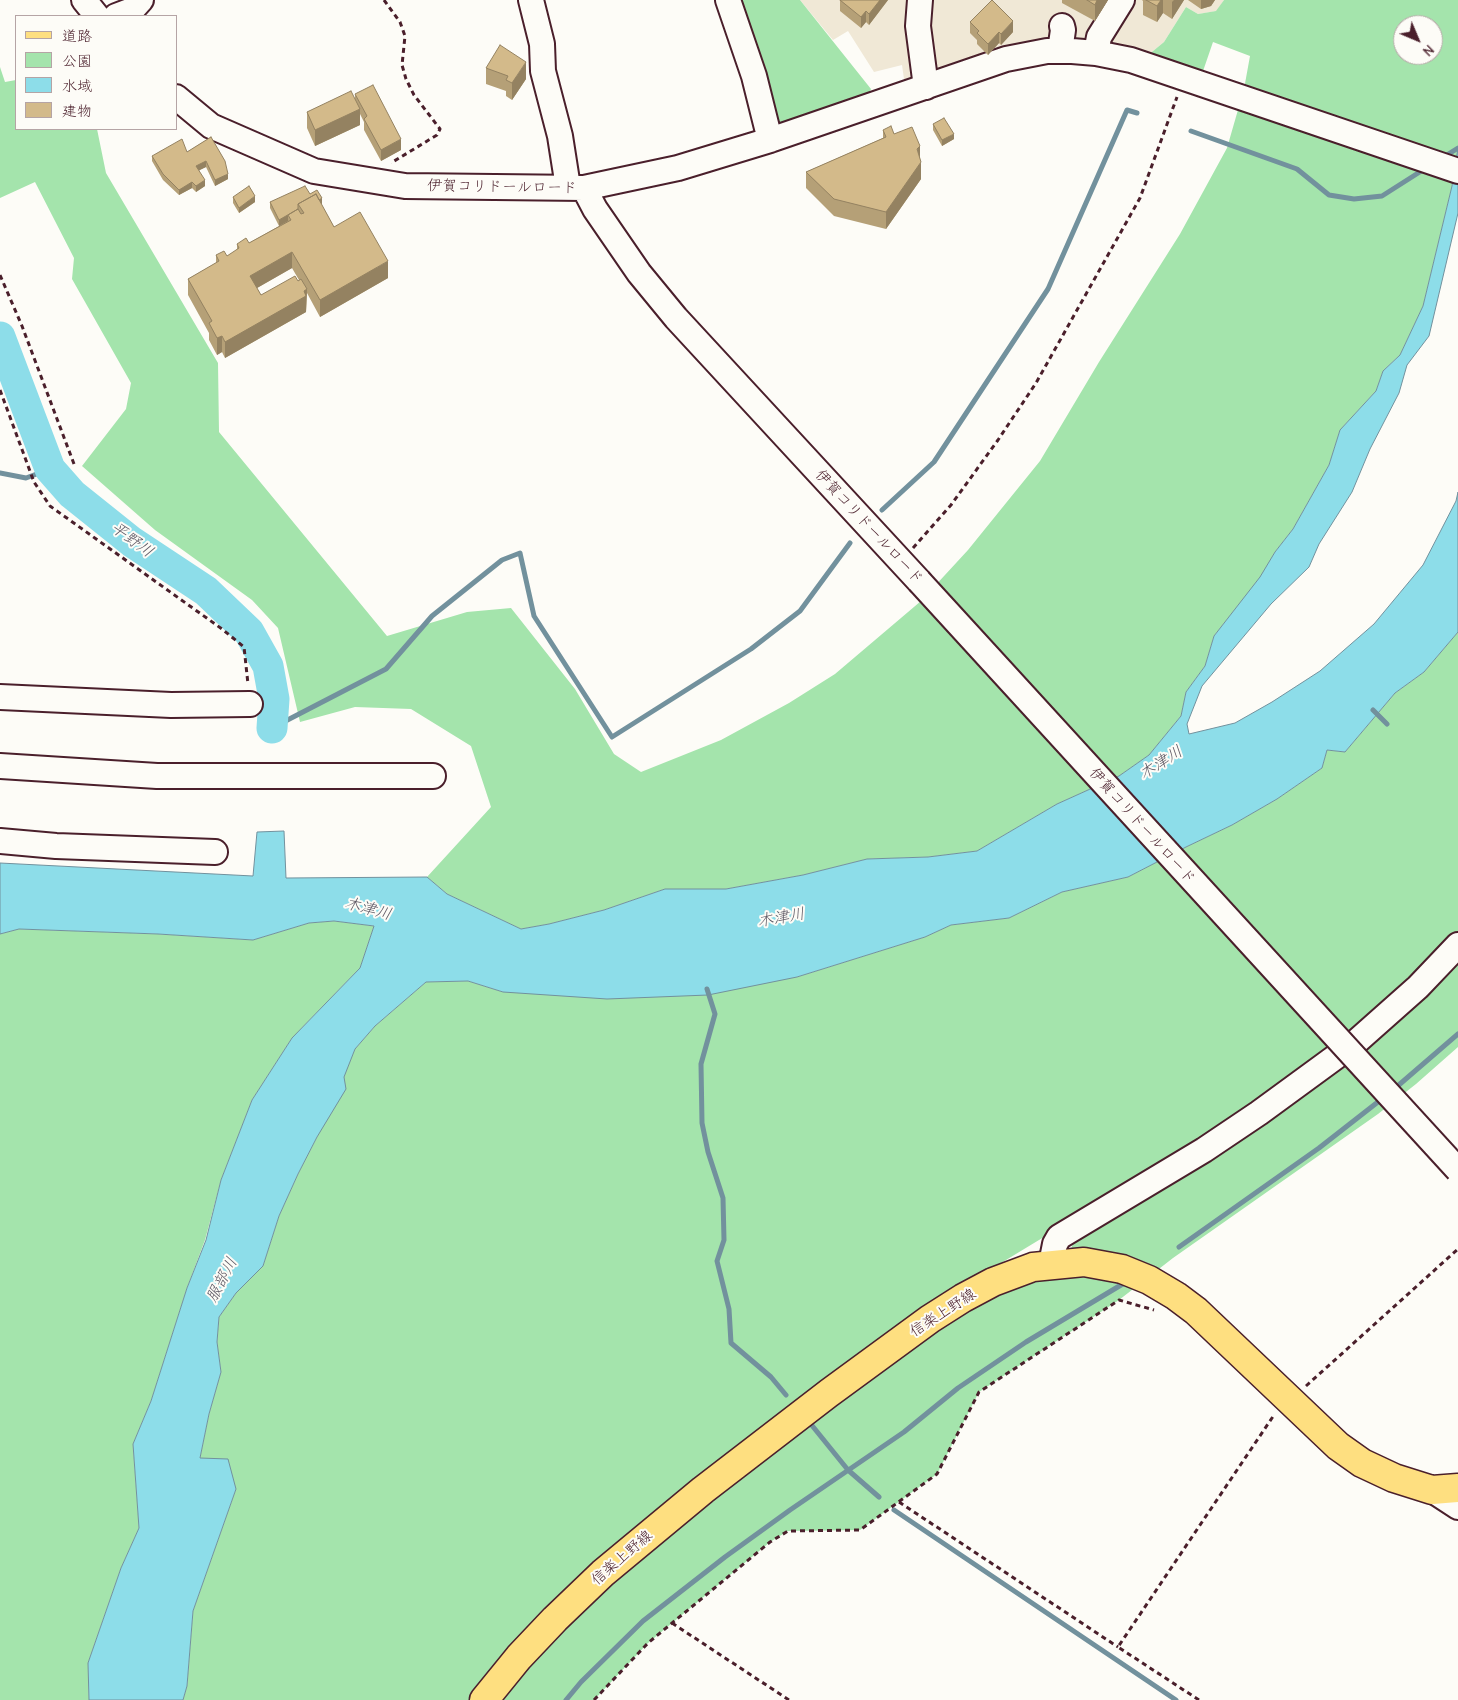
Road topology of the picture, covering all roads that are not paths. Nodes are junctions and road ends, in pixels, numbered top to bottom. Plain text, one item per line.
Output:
1 (84, 0) edge
2 (141, 0) edge
3 (531, 0) edge
4 (728, 0) edge
5 (920, 0) edge
6 (1122, 0) edge
7 (96, 15) edge
8 (119, 15) edge
9 (1062, 26) dead end
10 (1060, 51) junction
11 (1096, 53) junction
12 (926, 87) junction
13 (178, 99) edge
14 (770, 140) junction
15 (1458, 172) edge
16 (576, 188) junction
17 (0, 697) edge
18 (250, 704) road end
19 (0, 766) edge
20 (433, 776) dead end
21 (0, 841) edge
22 (215, 852) dead end
23 (1458, 945) edge
24 (1458, 1170) edge
25 (1054, 1264) junction
26 (1445, 1489) edge
27 (1458, 1507) edge
28 (484, 1700) edge

1 - 7 street
2 - 8 street
3 - 16 street
4 - 14 street
5 - 12 street
6 - 11 street
9 - 10 street
10 - 11 street
10 - 12 street
11 - 15 street
12 - 14 street
13 - 16 street, 伊賀コリドールロード
14 - 16 street
16 - 24 street, 伊賀コリドールロード, bridge
17 - 18 street
19 - 20 street
21 - 22 street
23 - 25 street
25 - 26 main road, 信楽上野線
25 - 28 main road, 信楽上野線
26 - 27 street

